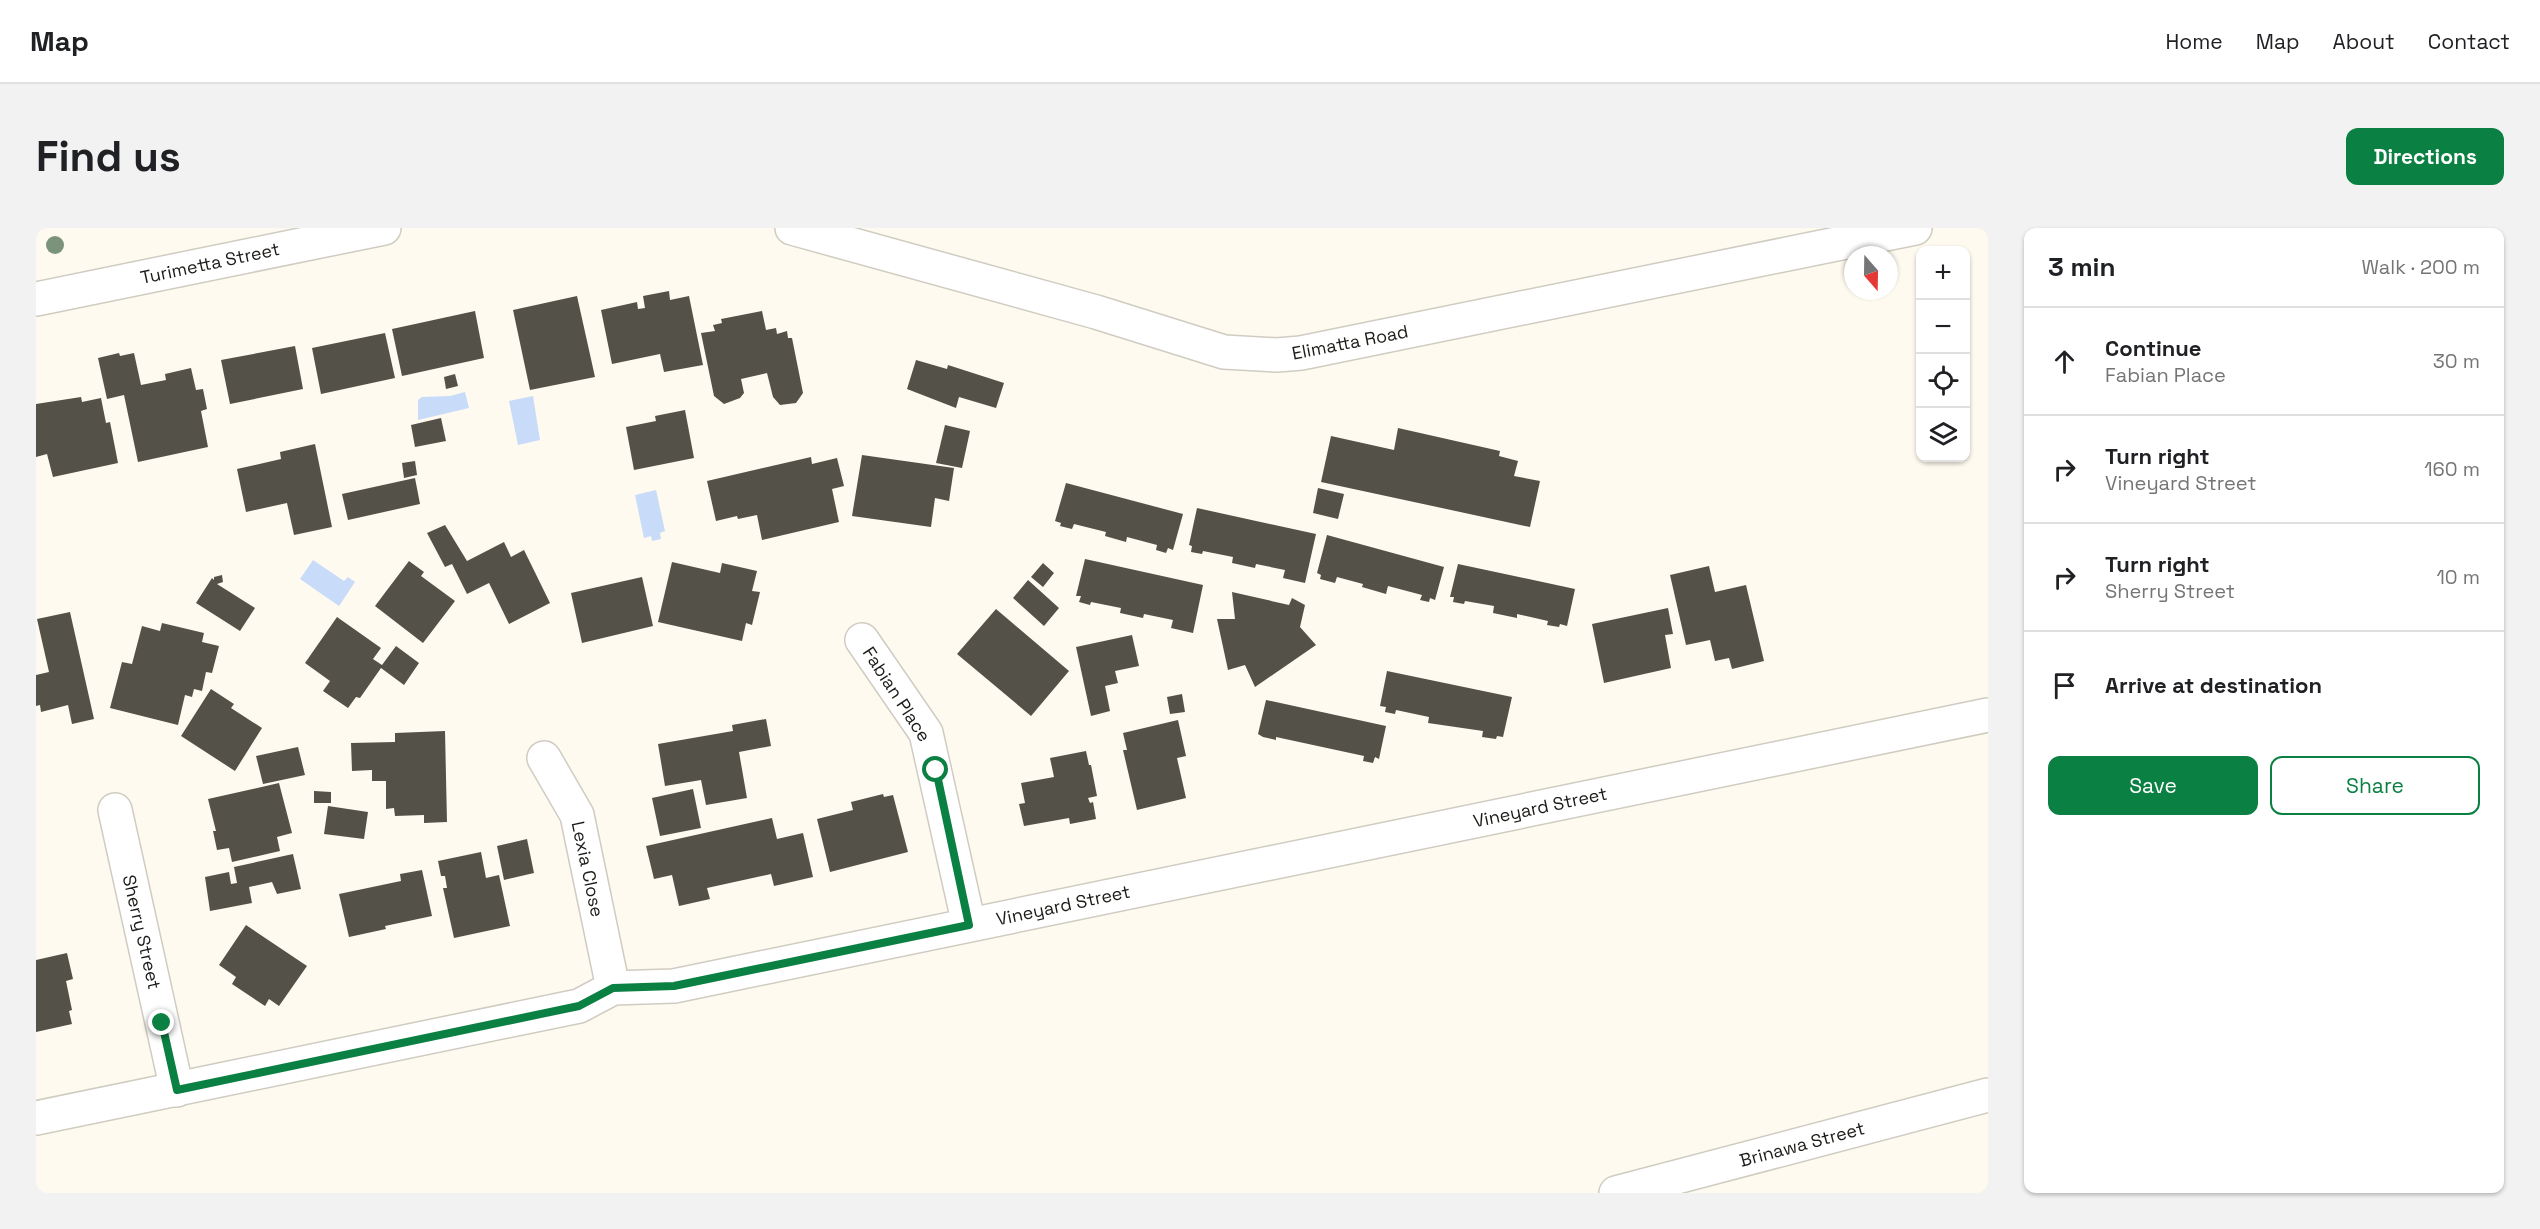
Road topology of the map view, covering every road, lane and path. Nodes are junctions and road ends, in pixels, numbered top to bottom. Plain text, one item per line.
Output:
1 (384, 228) edge
2 (792, 228) edge
3 (1914, 228) edge
4 (36, 299) edge
5 (862, 640) dead end
6 (1988, 716) edge
7 (544, 758) dead end
8 (115, 810) dead end
9 (969, 925) junction
10 (613, 988) junction
11 (177, 1090) junction
12 (1988, 1095) edge
13 (36, 1118) edge
14 (1616, 1193) edge

1 - 4 street, Turimetta Street
2 - 3 street, Elimatta Road
5 - 9 street, Fabian Place
6 - 9 street, Vineyard Street
7 - 10 street, Lexia Close
8 - 11 street, Sherry Street
9 - 10 street, Vineyard Street
10 - 11 street, Vineyard Street
11 - 13 street, Vineyard Street
12 - 14 street, Brinawa Street

